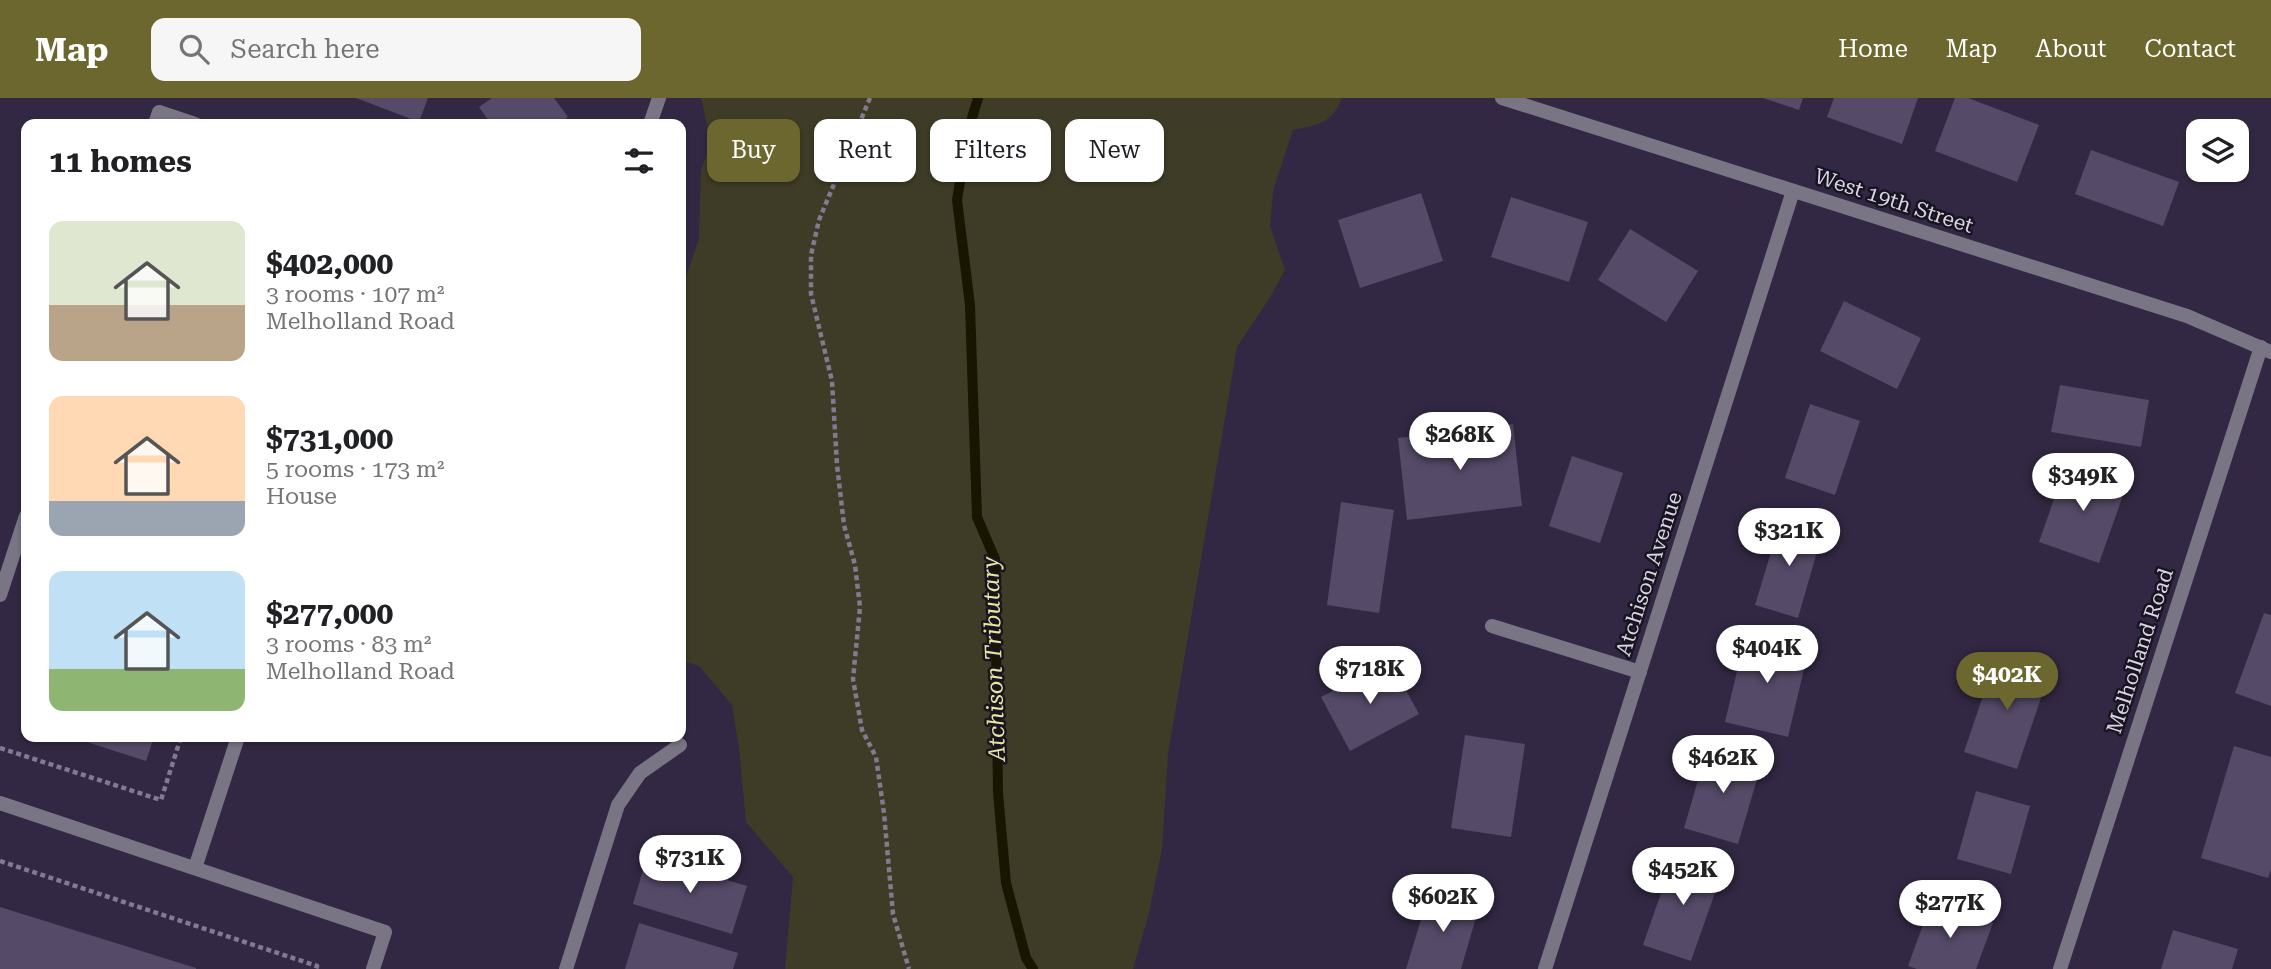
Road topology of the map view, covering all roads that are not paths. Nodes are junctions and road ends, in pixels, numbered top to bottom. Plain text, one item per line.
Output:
1 (659, 98) edge
2 (1502, 98) edge
3 (157, 119) edge
4 (180, 119) edge
5 (652, 119) edge
6 (1793, 191) junction
7 (2266, 350) edge
8 (21, 531) edge
9 (0, 595) edge
10 (1492, 625) dead end
11 (1640, 672) junction
12 (236, 742) edge
13 (680, 745) dead end
14 (0, 803) edge
15 (195, 868) junction
16 (373, 969) edge
17 (566, 969) edge
18 (1545, 969) edge
19 (2060, 969) edge

1 - 5 street
2 - 6 street, West 19th Street
3 - 4 street
6 - 7 street, West 19th Street
6 - 11 street, Atchison Avenue
7 - 19 street, Melholland Road
8 - 9 street
10 - 11 street
11 - 18 street, Atchison Avenue
12 - 15 street
13 - 17 street
14 - 15 street
15 - 16 street

